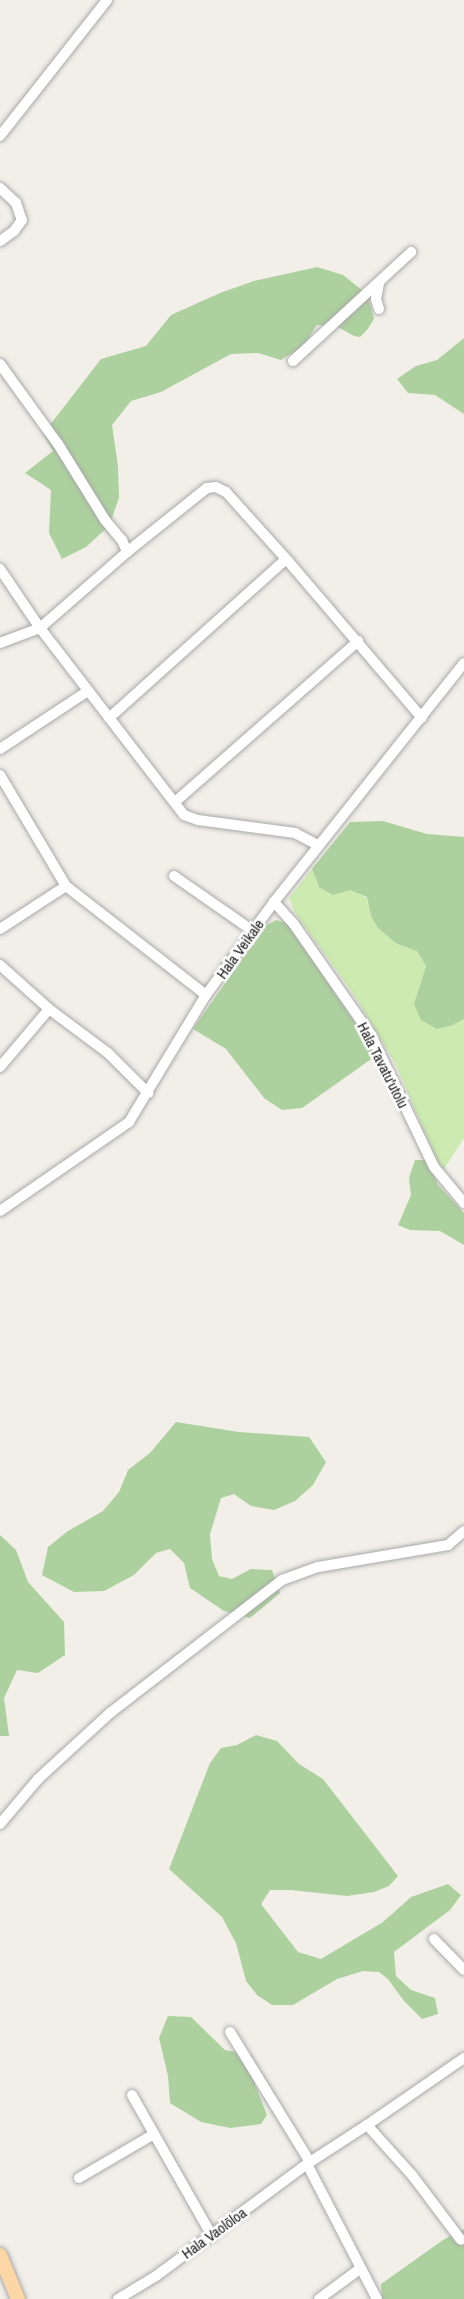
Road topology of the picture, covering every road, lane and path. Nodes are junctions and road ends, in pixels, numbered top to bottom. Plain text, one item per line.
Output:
1 (107, 0) edge
2 (0, 136) edge
3 (0, 188) edge
4 (0, 241) edge
5 (411, 252) dead end
6 (379, 284) junction
7 (379, 309) dead end
8 (293, 361) dead end
9 (0, 364) edge
10 (127, 552) junction
11 (286, 559) junction
12 (0, 569) edge
13 (40, 628) junction
14 (358, 641) junction
15 (0, 643) edge
16 (464, 663) edge
17 (88, 691) junction
18 (109, 718) junction
19 (422, 718) junction
20 (0, 749) edge
21 (0, 775) edge
22 (175, 802) junction
23 (319, 846) junction
24 (174, 876) dead end
25 (66, 886) junction
26 (274, 902) junction
27 (0, 929) edge
28 (253, 931) junction
29 (0, 965) edge
30 (206, 995) junction
31 (50, 1009) junction
32 (0, 1067) edge
33 (148, 1093) junction
34 (464, 1203) edge
35 (0, 1210) edge
36 (464, 1531) edge
37 (0, 1824) edge
38 (434, 1939) dead end
39 (464, 1970) edge
40 (230, 2032) dead end
41 (463, 2060) edge
42 (132, 2095) dead end
43 (367, 2125) junction
44 (153, 2134) junction
45 (308, 2163) junction
46 (79, 2178) dead end
47 (212, 2236) junction
48 (461, 2240) dead end
49 (0, 2255) edge
50 (361, 2268) junction
51 (18, 2299) edge
52 (118, 2299) edge
53 (319, 2299) edge
54 (377, 2299) edge

1 - 2 street
3 - 4 street
5 - 6 street
6 - 7 street
6 - 8 street
9 - 10 street
10 - 11 street
10 - 13 street
11 - 14 street
11 - 18 street
12 - 13 street
13 - 15 street
13 - 17 street
14 - 19 street
14 - 22 street
16 - 19 street, Hala Veikale
17 - 18 street
17 - 20 street
18 - 22 street
19 - 23 street, Hala Veikale
21 - 25 street
22 - 23 street
23 - 26 street, Hala Veikale
24 - 28 street
25 - 27 street
25 - 30 street
26 - 28 street, Hala Veikale
26 - 34 street, Hala Tavatu'utolu
28 - 30 street, Hala Veikale
29 - 31 street
30 - 33 street, Hala Veikale
31 - 32 street
31 - 33 street
33 - 35 street, Hala Veikale
36 - 37 street
38 - 39 street
40 - 45 street
41 - 43 street, Hala Vaolōloa
42 - 44 street
43 - 45 street, Hala Vaolōloa
43 - 48 street
44 - 46 street
44 - 47 street
45 - 47 street, Hala Vaolōloa
45 - 50 street
47 - 52 street, Hala Vaolōloa
49 - 51 main road
50 - 53 street
50 - 54 street

